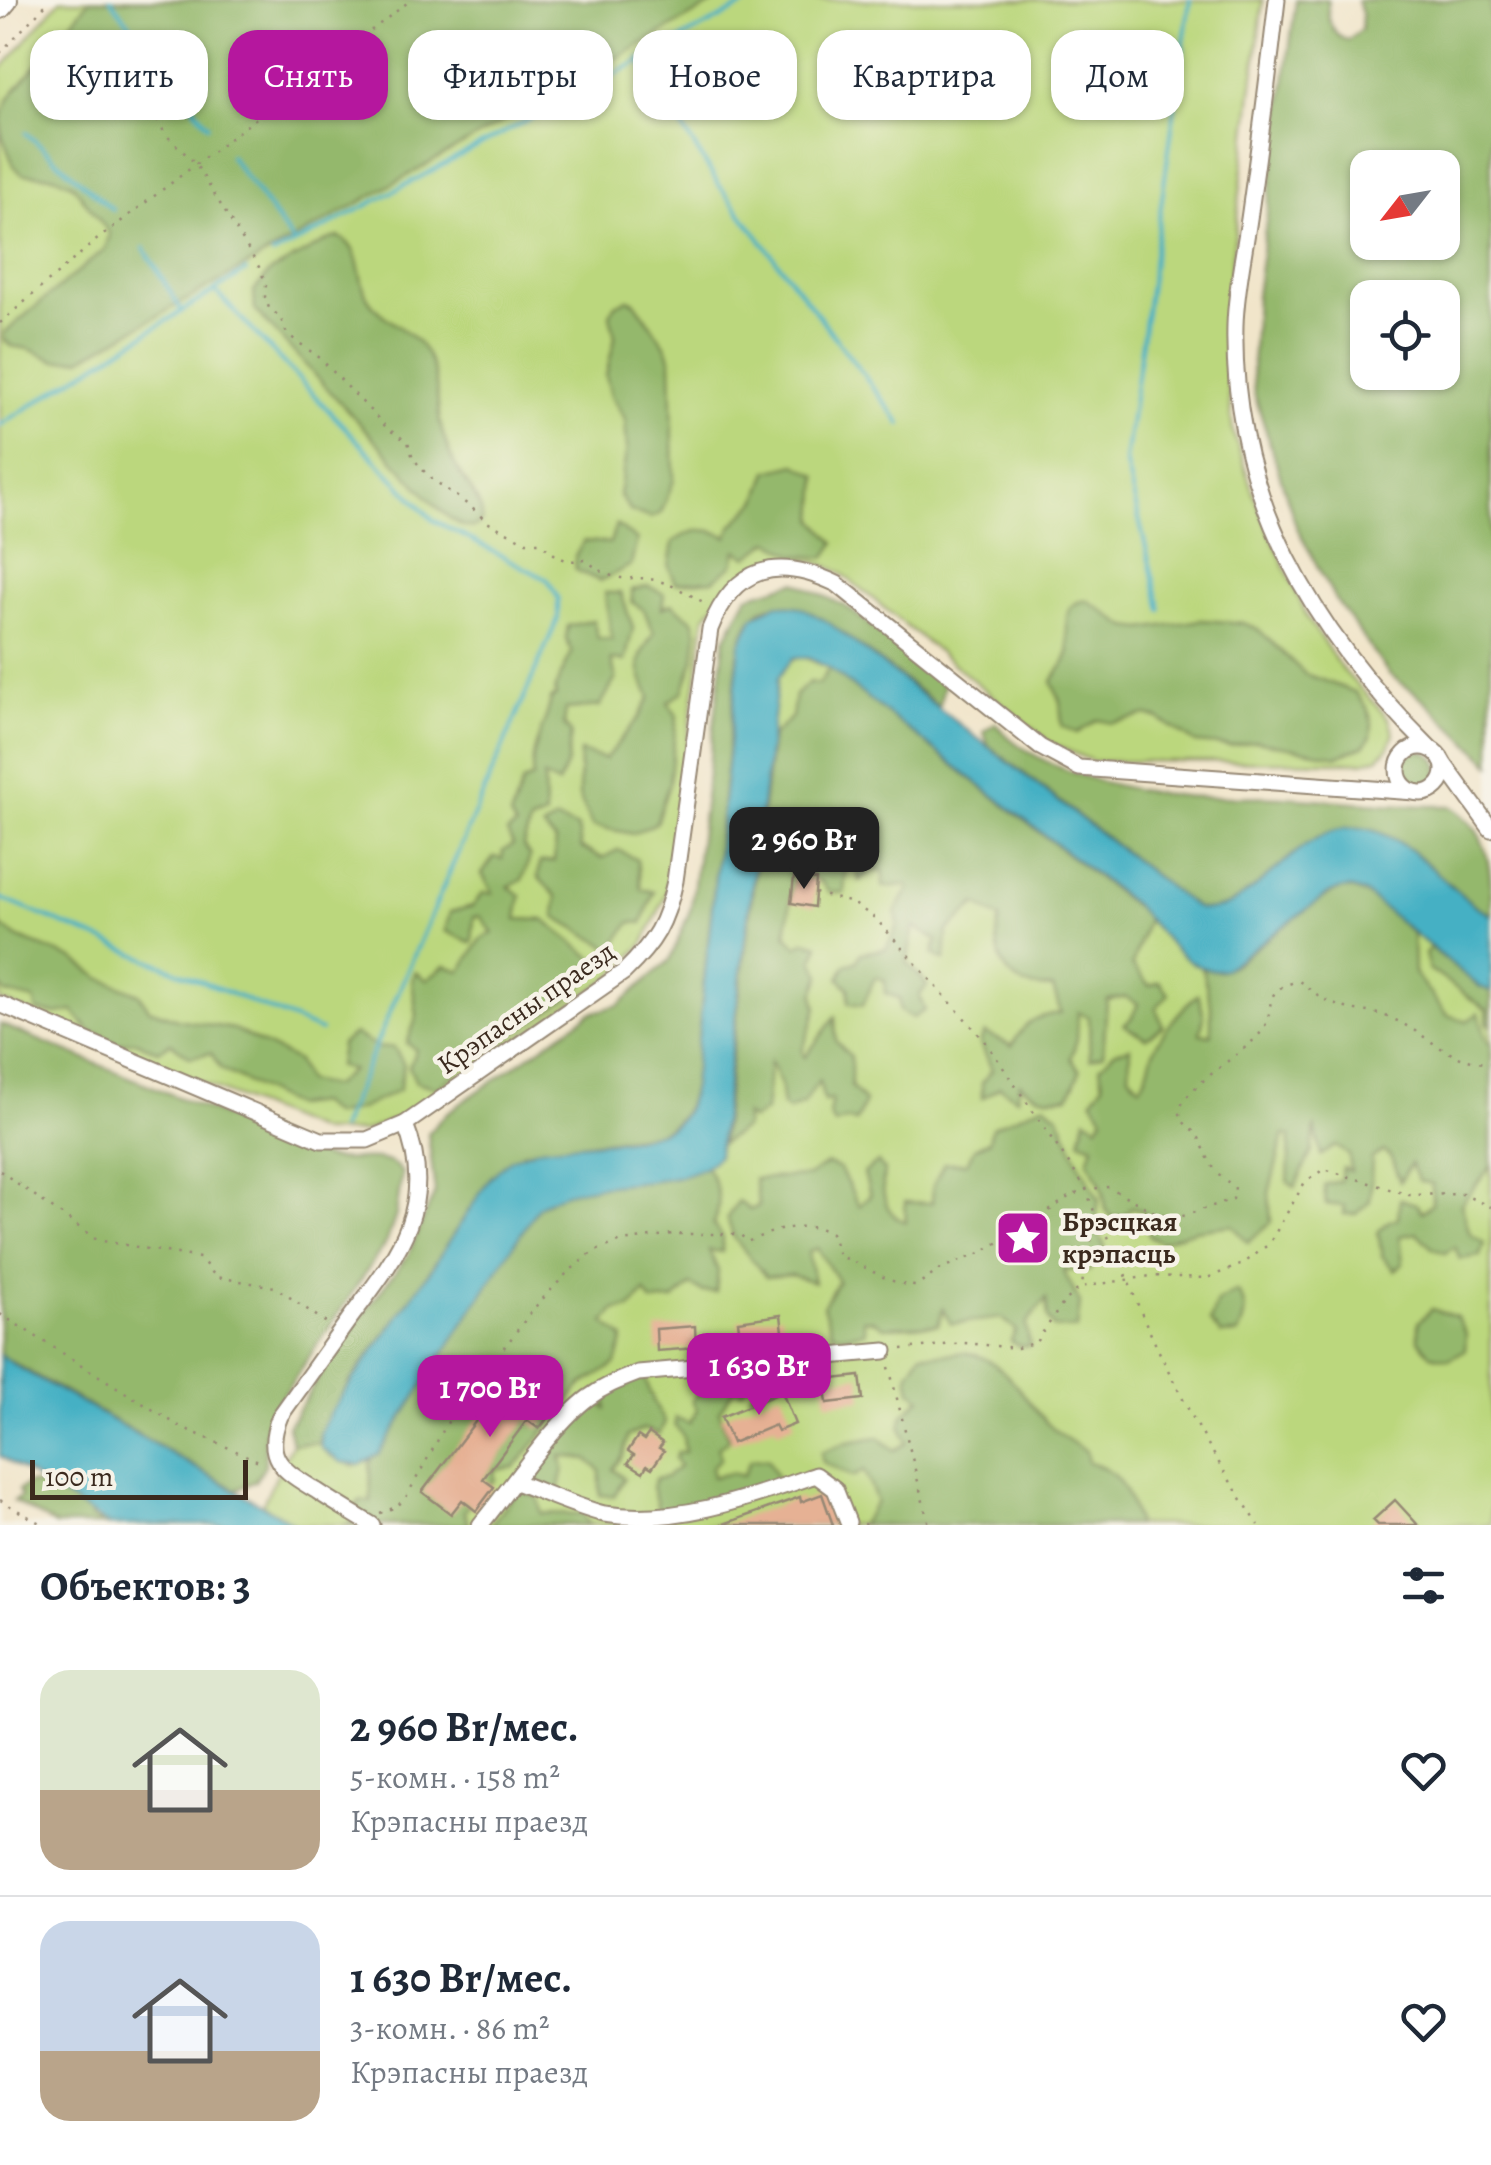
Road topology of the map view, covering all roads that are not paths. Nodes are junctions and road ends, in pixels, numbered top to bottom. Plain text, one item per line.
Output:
1 (6, 0) edge
2 (1278, 0) edge
3 (1286, 0) edge
4 (0, 7) edge
5 (1264, 116) junction
6 (1393, 711) junction
7 (1436, 754) junction
8 (1399, 761) junction
9 (1352, 788) junction
10 (1466, 791) junction
11 (1420, 792) junction
12 (1491, 829) edge
13 (0, 1004) edge
14 (405, 1124) junction
15 (885, 1351) road end
16 (516, 1482) junction
17 (694, 1521) edge
18 (848, 1522) dead end
19 (372, 1525) edge
20 (480, 1525) edge

1 - 4 highway
2 - 5 street
3 - 5 street
5 - 6 street
6 - 7 street
6 - 8 street
7 - 8 street
7 - 10 street
7 - 11 street
8 - 9 street
8 - 11 street
9 - 11 street
9 - 14 street, Крэпасны праезд
10 - 11 street
10 - 12 street
13 - 14 street, Крэпасны праезд
14 - 19 street
15 - 16 street
16 - 17 street
16 - 20 street
17 - 18 street

